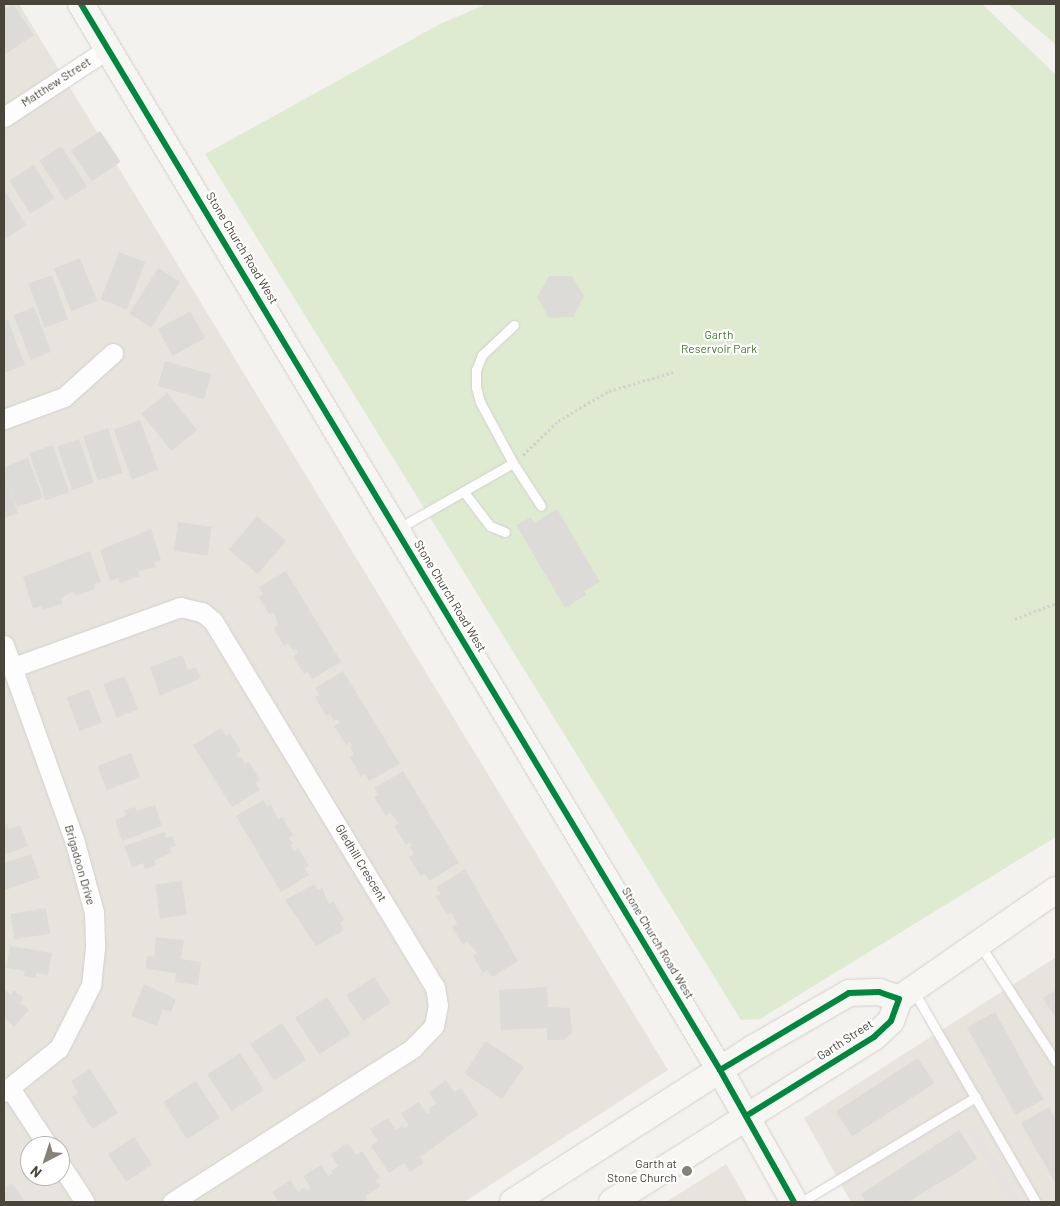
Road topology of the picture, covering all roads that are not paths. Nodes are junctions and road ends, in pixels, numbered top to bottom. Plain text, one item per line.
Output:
1 (81, 4) edge
2 (109, 48) junction
3 (4, 116) edge
4 (514, 325) dead end
5 (113, 353) dead end
6 (4, 418) edge
7 (512, 462) junction
8 (464, 492) junction
9 (541, 506) dead end
10 (396, 529) junction
11 (505, 532) dead end
12 (4, 644) edge
13 (11, 668) junction
14 (1056, 890) edge
15 (979, 944) junction
16 (906, 994) junction
17 (1056, 1062) edge
18 (720, 1070) junction
19 (7, 1090) edge
20 (976, 1097) junction
21 (746, 1116) junction
22 (41, 1136) edge
23 (596, 1149) junction
24 (70, 1179) edge
25 (85, 1202) edge
26 (172, 1202) edge
27 (514, 1202) edge
28 (535, 1202) edge
29 (612, 1202) edge
30 (794, 1202) edge
31 (800, 1202) edge
32 (1036, 1202) edge

1 - 2 main road, Stone Church Road West
2 - 3 street, Matthew Street
2 - 10 main road, Stone Church Road West
4 - 7 lane
5 - 6 street
7 - 8 lane
7 - 9 lane
8 - 10 lane
8 - 11 lane
10 - 18 main road, Stone Church Road West
12 - 13 street, Brigadoon Drive
13 - 19 street, Brigadoon Drive
13 - 26 street, Gledhill Crescent
14 - 15 main road
15 - 16 main road
15 - 17 lane
16 - 18 main road
16 - 20 lane
16 - 21 main road, Garth Street
18 - 21 main road, Stone Church Road West
18 - 23 main road
19 - 22 street
20 - 31 lane
20 - 32 lane
21 - 29 main road, Garth Street
21 - 30 main road, Stone Church Road West
23 - 27 main road
23 - 28 main road
24 - 25 street

